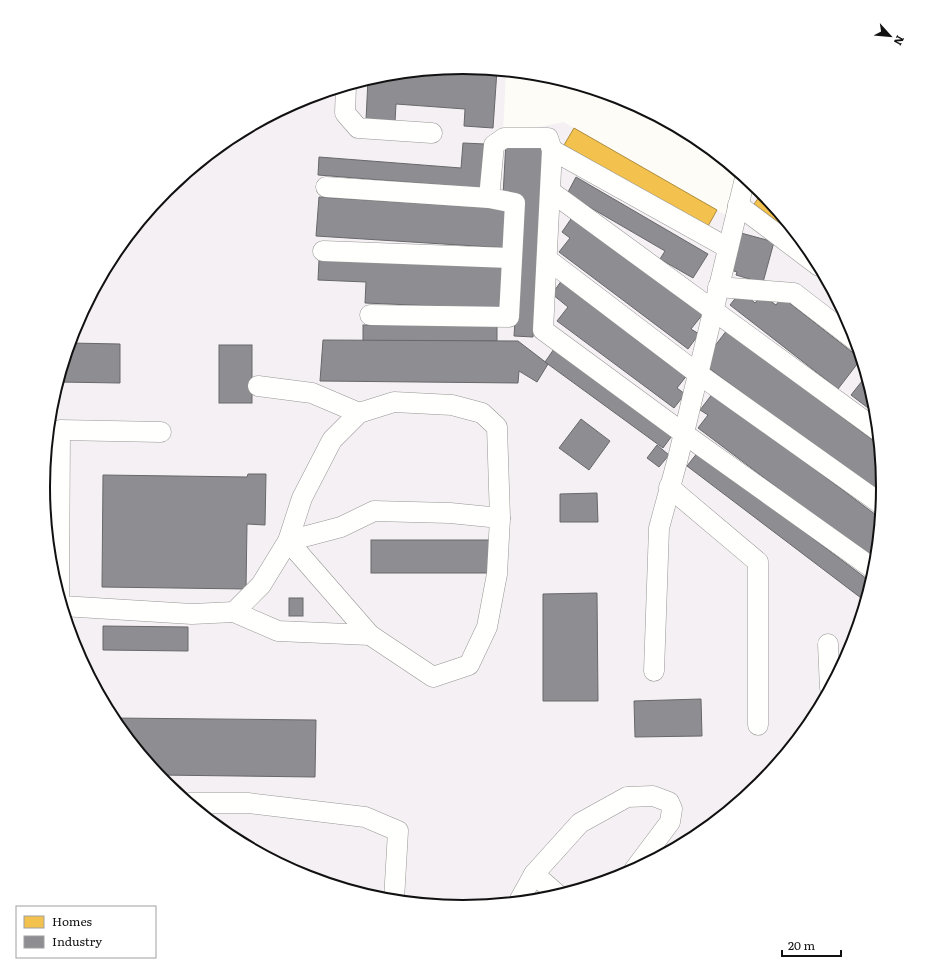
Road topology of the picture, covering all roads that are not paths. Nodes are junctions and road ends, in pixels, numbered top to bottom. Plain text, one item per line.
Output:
1 (346, 91) edge
2 (432, 133) dead end
3 (552, 150) junction
4 (743, 184) edge
5 (326, 188) dead end
6 (550, 191) junction
7 (489, 198) junction
8 (738, 205) junction
9 (728, 248) junction
10 (323, 252) dead end
11 (803, 254) edge
12 (512, 258) junction
13 (547, 259) junction
14 (718, 287) junction
15 (713, 309) junction
16 (370, 315) dead end
17 (847, 334) edge
18 (697, 373) junction
19 (258, 386) dead end
20 (359, 413) junction
21 (871, 425) edge
22 (161, 432) dead end
23 (683, 433) junction
24 (669, 487) junction
25 (876, 500) edge
26 (500, 518) junction
27 (288, 540) junction
28 (868, 565) edge
29 (59, 573) edge
30 (68, 606) edge
31 (234, 612) junction
32 (370, 635) junction
33 (828, 644) dead end
34 (654, 672) dead end
35 (830, 677) edge
36 (758, 726) dead end
37 (197, 803) edge
38 (642, 859) edge
39 (534, 874) junction
40 (552, 890) edge
41 (394, 894) edge
42 (523, 895) edge

1 - 2 lane
3 - 6 lane
3 - 7 lane
3 - 9 lane
4 - 8 lane
5 - 7 lane
6 - 13 lane
6 - 15 lane
7 - 12 lane
8 - 9 lane
8 - 11 lane
9 - 14 lane
10 - 12 lane
12 - 16 lane
13 - 18 lane
13 - 23 lane
14 - 15 lane
14 - 17 lane
15 - 18 lane
15 - 21 lane
18 - 23 lane
18 - 25 lane
19 - 20 lane
20 - 26 lane
20 - 27 lane
22 - 29 lane
23 - 24 lane
23 - 28 lane
24 - 34 lane
24 - 36 lane
26 - 27 lane
26 - 32 lane
27 - 31 lane
27 - 32 lane
30 - 31 lane
31 - 32 lane
33 - 35 lane
37 - 41 lane
38 - 39 lane
39 - 40 lane
39 - 42 lane

